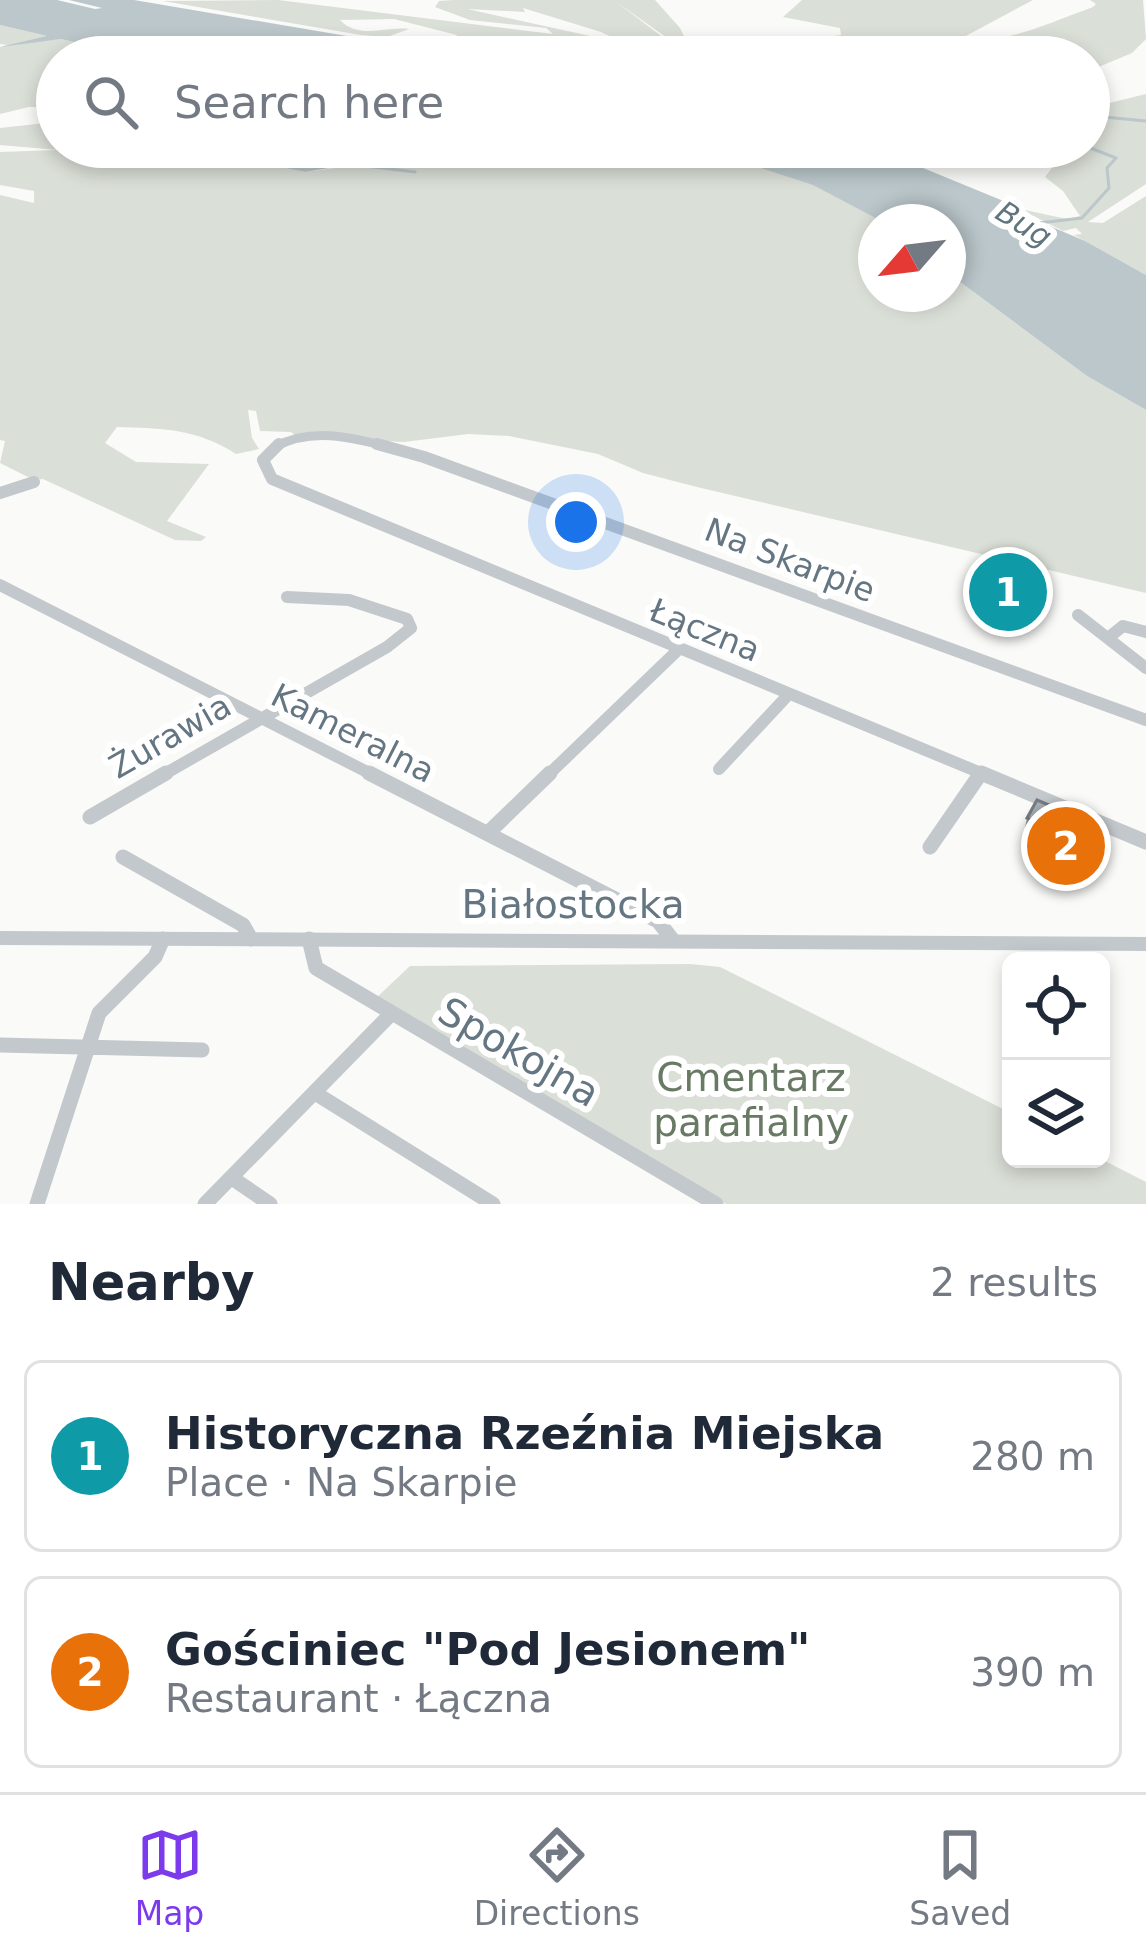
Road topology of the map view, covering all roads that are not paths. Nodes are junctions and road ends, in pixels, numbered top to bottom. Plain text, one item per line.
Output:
1 (268, 452) joint
2 (34, 482) dead end
3 (0, 493) edge
4 (0, 585) edge
5 (287, 597) dead end
6 (1078, 615) dead end
7 (1146, 632) edge
8 (1108, 638) junction
9 (680, 649) junction
10 (1146, 668) edge
11 (789, 694) junction
12 (263, 717) junction
13 (1146, 720) edge
14 (719, 769) dead end
15 (981, 773) junction
16 (90, 818) dead end
17 (488, 833) junction
18 (1146, 842) edge
19 (930, 847) dead end
20 (122, 856) dead end
21 (0, 938) edge
22 (250, 938) junction
23 (163, 939) junction
24 (308, 939) junction
25 (672, 939) junction
26 (1146, 944) edge
27 (389, 1015) junction
28 (0, 1045) edge
29 (86, 1045) junction
30 (202, 1050) dead end
31 (315, 1093) junction
32 (232, 1178) junction
33 (37, 1204) edge
34 (205, 1204) edge
35 (270, 1204) edge
36 (493, 1204) edge
37 (716, 1204) edge

1 - 9 street, Łączna
1 - 13 street, Na Skarpie
2 - 3 street
4 - 12 street, Kameralna
5 - 12 street, Żurawia
6 - 8 street
7 - 8 street
8 - 10 street
9 - 11 street, Łączna
9 - 17 street
11 - 14 street
11 - 15 street, Łączna
12 - 16 street, Żurawia
12 - 17 street, Kameralna
15 - 18 street, Łączna
15 - 19 street
17 - 25 street, Kameralna
20 - 22 street
21 - 23 street, Białostocka
22 - 23 street, Białostocka
22 - 24 street, Białostocka
23 - 29 street
24 - 25 street, Białostocka
24 - 27 street, Spokojna
25 - 26 street, Białostocka
27 - 31 street
27 - 37 street, Spokojna
28 - 29 street
29 - 30 street
29 - 33 street
31 - 32 street
31 - 36 street
32 - 34 street
32 - 35 street

